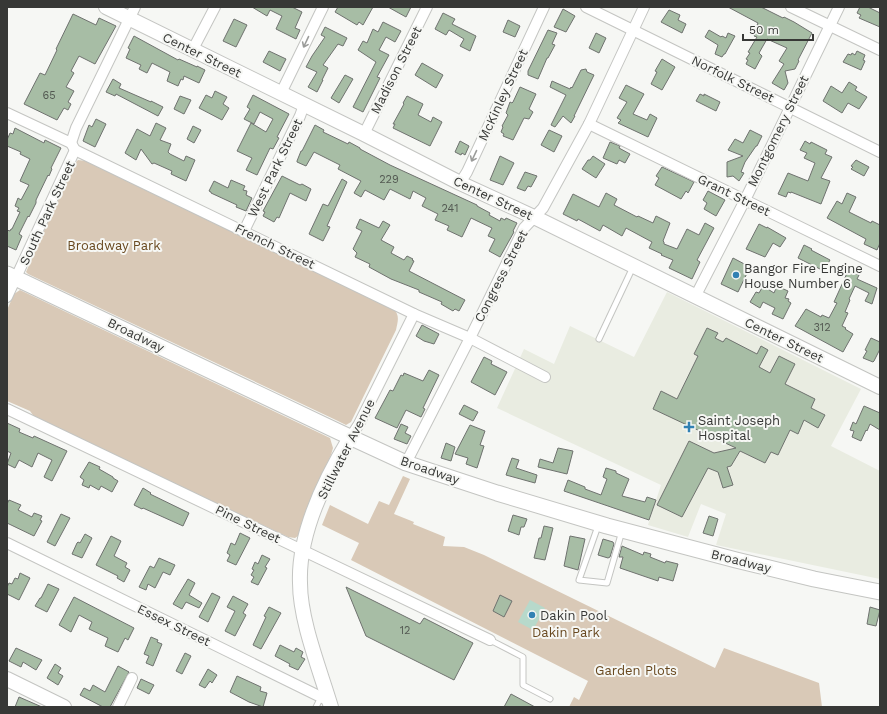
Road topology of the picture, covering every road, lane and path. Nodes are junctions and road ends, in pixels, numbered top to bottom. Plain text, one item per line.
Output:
1 (106, 7) edge
2 (215, 7) edge
3 (323, 7) edge
4 (427, 7) edge
5 (544, 7) edge
6 (586, 7) edge
7 (644, 7) edge
8 (791, 7) edge
9 (839, 7) edge
10 (132, 13) edge
11 (830, 26) junction
12 (632, 30) junction
13 (192, 50) junction
14 (880, 50) edge
15 (281, 93) junction
16 (304, 105) junction
17 (789, 107) junction
18 (7, 113) edge
19 (588, 124) junction
20 (364, 134) junction
21 (73, 147) junction
22 (880, 152) edge
23 (460, 183) junction
24 (745, 200) junction
25 (534, 217) junction
26 (244, 231) junction
27 (633, 266) junction
28 (880, 266) edge
29 (12, 276) edge
30 (7, 297) edge
31 (695, 297) junction
32 (414, 314) junction
33 (470, 338) junction
34 (599, 339) dead end
35 (545, 377) dead end
36 (880, 387) edge
37 (7, 409) edge
38 (350, 438) junction
39 (406, 463) junction
40 (598, 523) junction
41 (622, 530) junction
42 (7, 543) edge
43 (303, 550) junction
44 (880, 592) edge
45 (490, 640) joint
46 (132, 678) dead end
47 (7, 679) edge
48 (550, 699) dead end
49 (330, 703) edge
50 (64, 707) edge
51 (118, 707) edge
52 (316, 707) edge

1 - 10 street, Center Street
2 - 13 street
3 -> 15 street
4 - 20 street, Madison Street
5 -> 23 street, McKinley Street
6 - 12 street, Norfolk Street
7 - 12 street, Congress Street
8 - 11 street
9 - 11 street, Montgomery Street
10 - 13 street, Center Street
10 - 21 street, South Park Street
11 - 14 street
11 - 17 street, Montgomery Street
12 - 17 street, Norfolk Street
12 - 19 street, Congress Street
13 - 15 street, Center Street
15 - 16 street, Center Street
16 - 20 street, Center Street
16 - 26 street, West Park Street
17 - 22 street, Norfolk Street
17 - 24 street, Montgomery Street
18 - 21 street, French Street
19 - 24 street, Grant Street
19 - 25 street, Congress Street
20 - 23 street, Center Street
21 - 26 street, French Street
21 - 29 street, South Park Street
23 - 25 street, Center Street
24 - 28 street, Grant Street
24 - 31 street, Montgomery Street
25 - 27 street, Center Street
25 - 33 street, Congress Street
26 - 32 street, French Street
27 - 31 street, Center Street
27 - 34 lane
29 - 30 street, South Park Street
29 - 38 main road, Broadway
31 - 36 street, Center Street
32 - 33 street, French Street
32 - 38 street, Stillwater Avenue
33 - 35 street, French Street
33 - 39 street, Congress Street
37 - 43 street, Pine Street
38 - 39 main road, Broadway
38 - 43 street, Stillwater Avenue
39 - 40 main road, Broadway
40 - 41 main road, Broadway
40 - 41 lane
41 - 44 main road, Broadway
42 - 49 street, Essex Street
43 - 45 street, Pine Street
43 - 49 street, Stillwater Avenue
45 - 48 lane
46 - 51 street
47 - 50 street
49 - 52 lane

